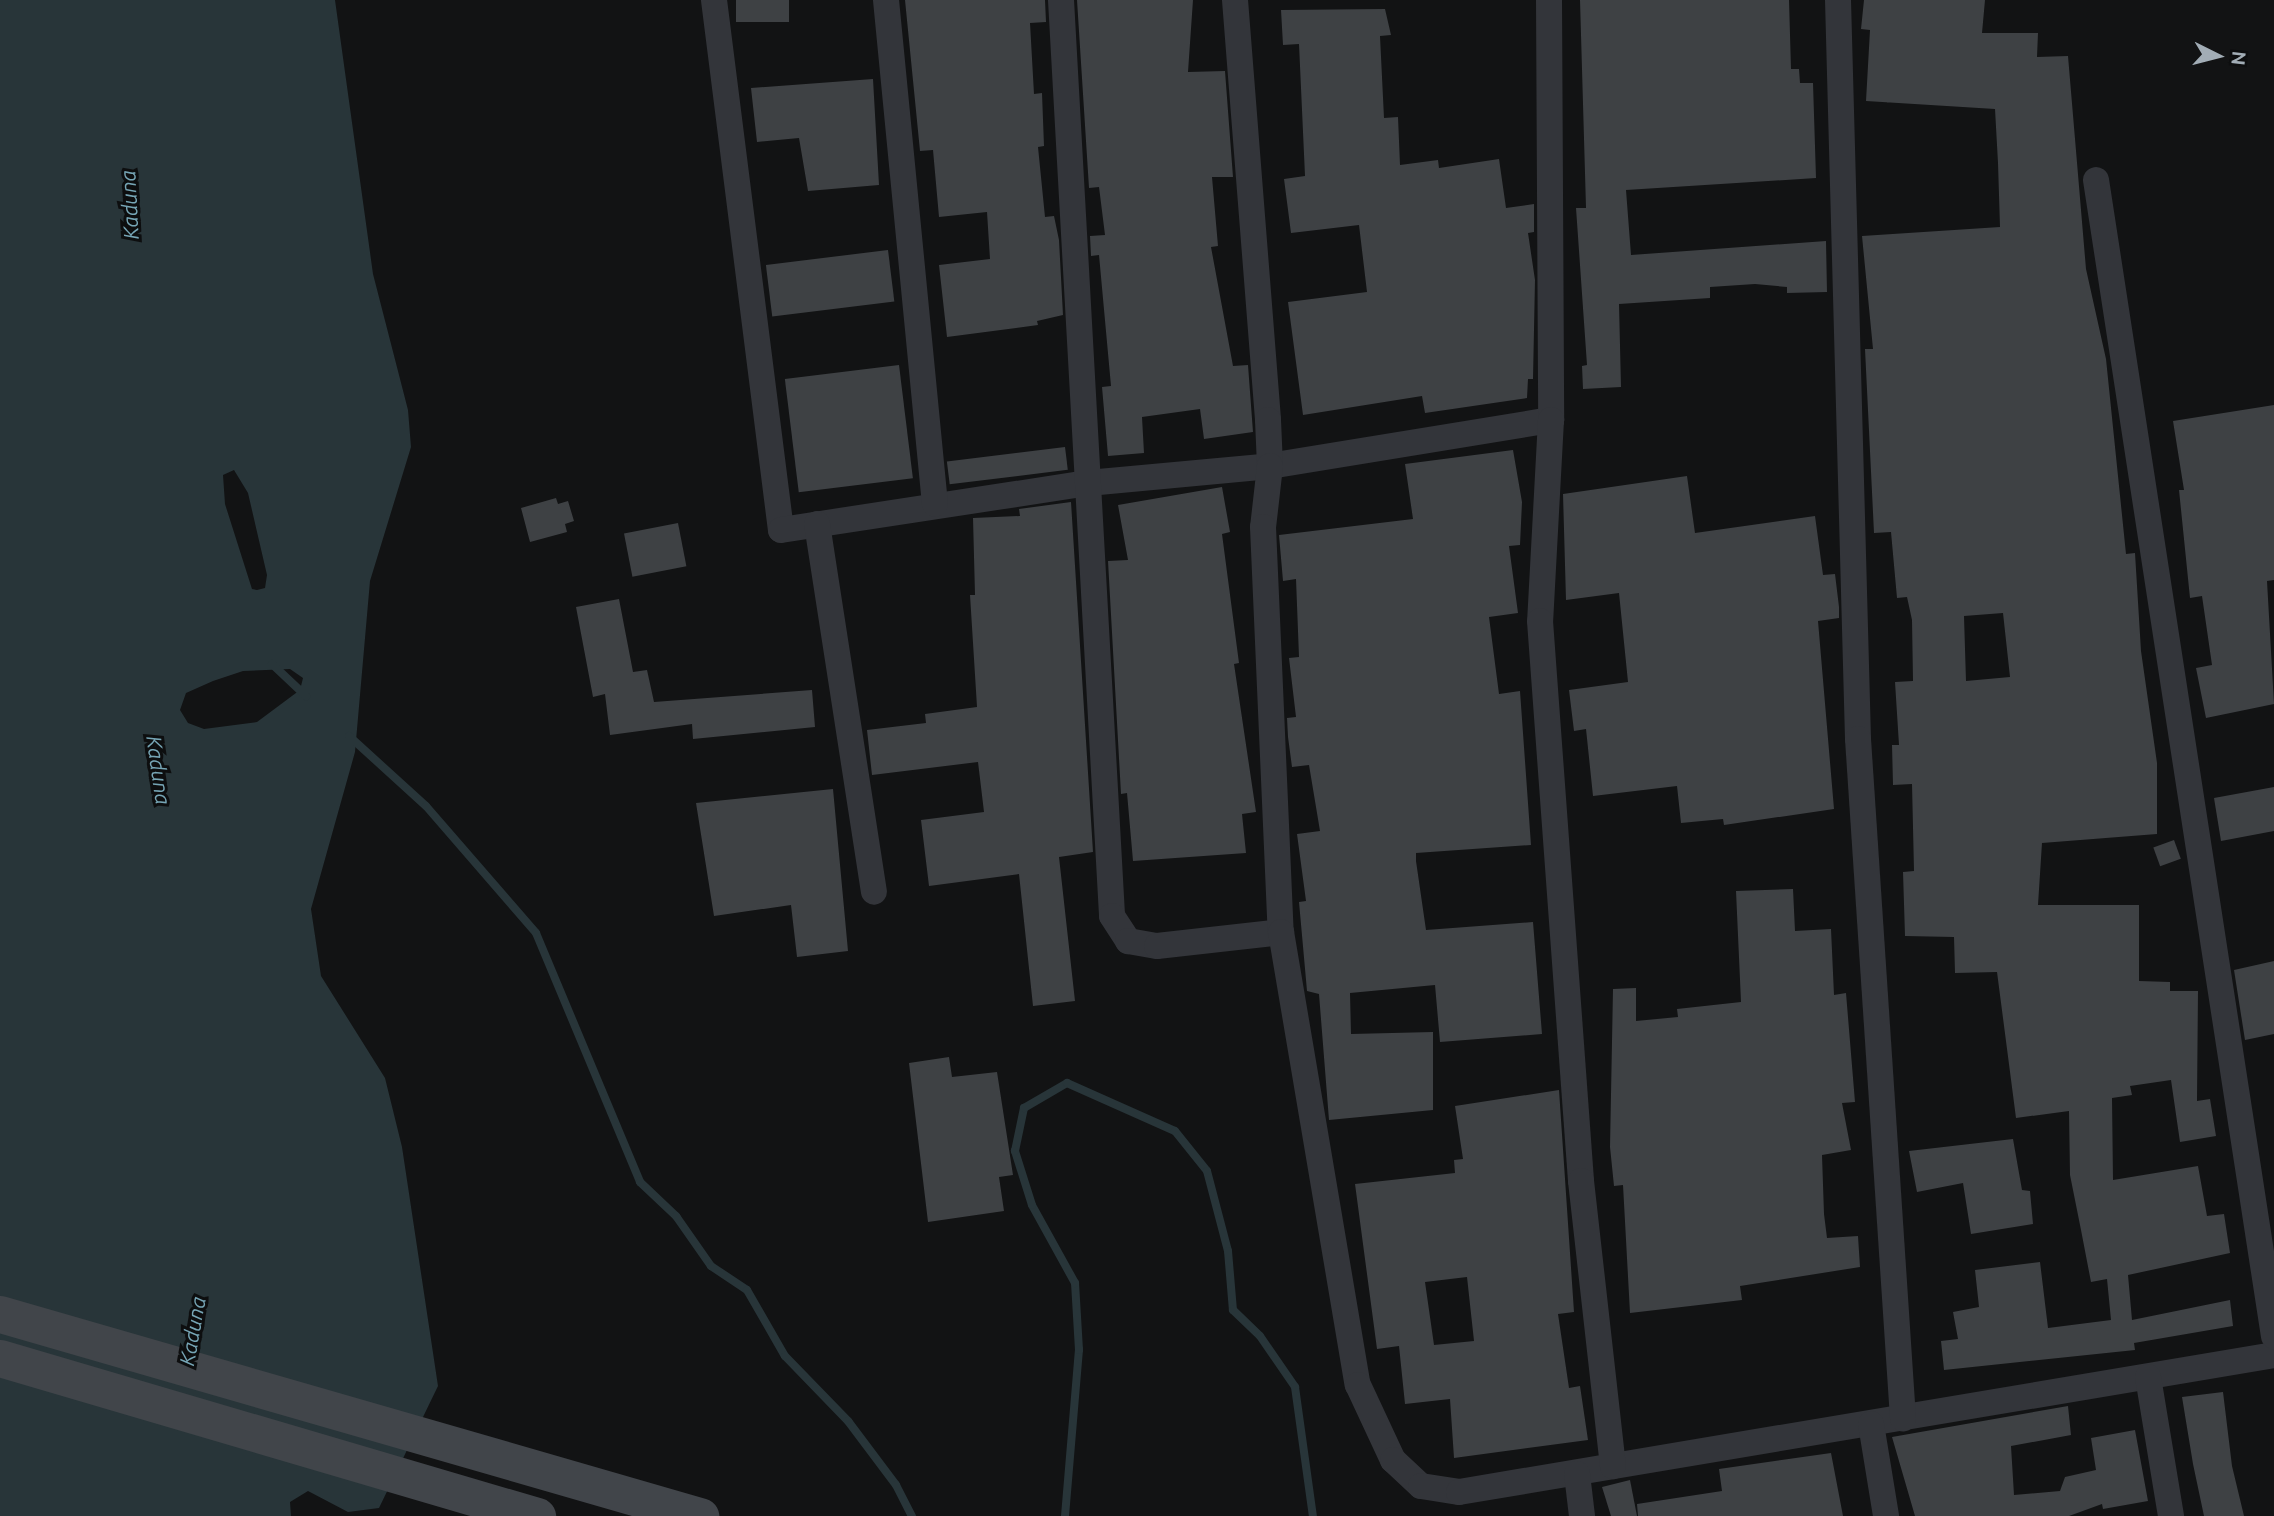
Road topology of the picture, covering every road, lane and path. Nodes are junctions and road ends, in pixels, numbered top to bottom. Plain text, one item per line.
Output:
1 (715, 0) edge
2 (886, 0) edge
3 (1061, 0) edge
4 (1235, 0) edge
5 (1549, 0) edge
6 (1838, 0) edge
7 (2096, 180) dead end
8 (1551, 420) junction
9 (1270, 466) junction
10 (1088, 482) junction
11 (935, 504) junction
12 (817, 524) junction
13 (874, 892) dead end
14 (1281, 932) junction
15 (0, 1314) edge
16 (2274, 1336) edge
17 (2274, 1355) edge
18 (0, 1358) edge
19 (2148, 1377) junction
20 (1903, 1419) junction
21 (1871, 1424) junction
22 (1613, 1466) junction
23 (1577, 1474) junction
24 (537, 1516) edge
25 (700, 1516) edge
26 (1582, 1516) edge
27 (1886, 1516) edge
28 (2171, 1516) edge

1 - 12 street
2 - 11 street
3 - 10 street
4 - 9 street
5 - 8 street
6 - 20 street
7 - 16 street
8 - 9 street
8 - 22 street
9 - 10 street
9 - 14 street
10 - 11 street
10 - 14 street
11 - 12 street
12 - 13 street
14 - 23 street
15 - 25 street
17 - 19 street
18 - 24 street
19 - 20 street
19 - 28 street
20 - 21 street
21 - 22 street
21 - 27 street
22 - 23 street
23 - 26 street

